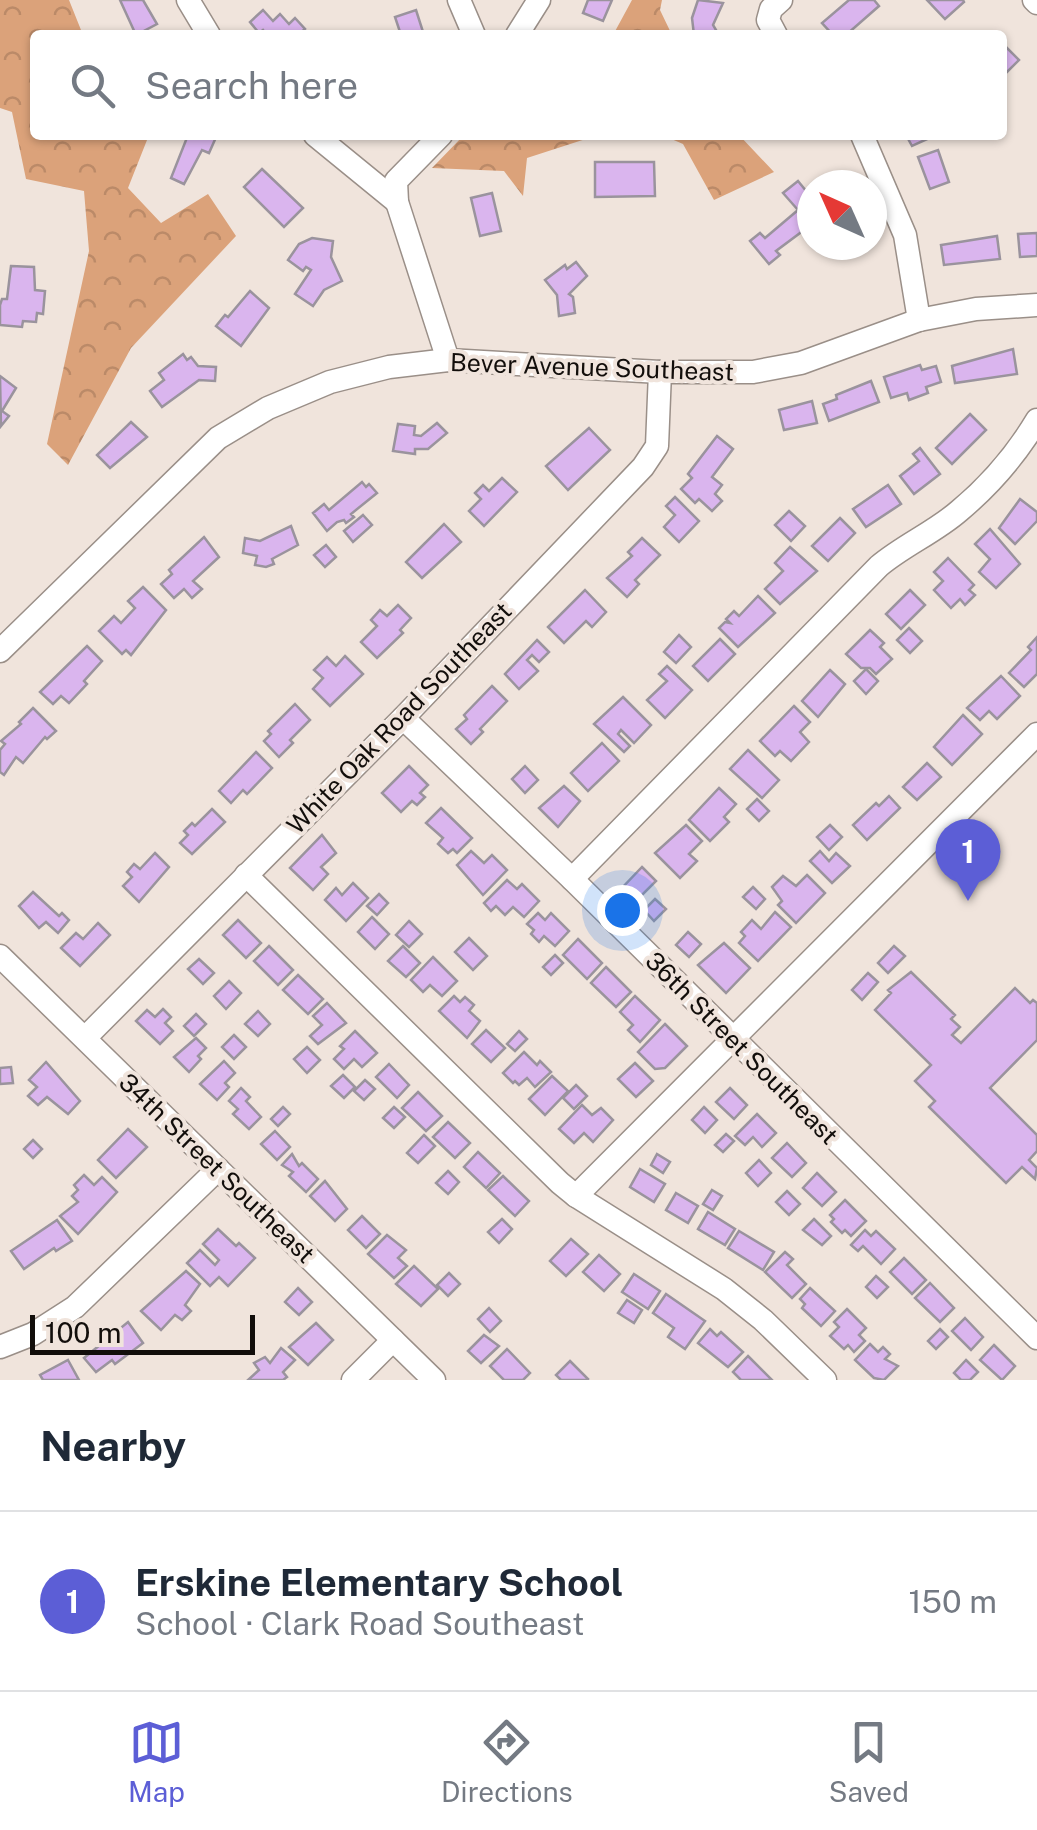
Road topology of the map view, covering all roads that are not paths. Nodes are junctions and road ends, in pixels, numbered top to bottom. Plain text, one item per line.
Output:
1 (188, 0) edge
2 (459, 0) edge
3 (539, 0) edge
4 (781, 0) edge
5 (207, 30) edge
6 (472, 30) edge
7 (519, 30) edge
8 (773, 30) edge
9 (322, 140) edge
10 (436, 140) edge
11 (864, 140) edge
12 (397, 202) junction
13 (1037, 305) edge
14 (919, 320) junction
15 (448, 360) junction
16 (660, 372) junction
17 (1037, 420) edge
18 (0, 651) edge
19 (403, 718) junction
20 (1037, 734) edge
21 (246, 875) junction
22 (572, 879) junction
23 (0, 956) edge
24 (84, 1038) junction
25 (734, 1041) junction
26 (218, 1169) junction
27 (576, 1196) junction
28 (1037, 1338) edge
29 (393, 1340) junction
30 (0, 1347) edge
31 (353, 1380) edge
32 (434, 1380) edge
33 (825, 1380) edge

1 - 5 street
2 - 6 street
3 - 7 street
4 - 8 street
9 - 12 street
10 - 12 street
11 - 14 street
12 - 15 street
13 - 14 street, Bever Avenue Southeast
14 - 16 street, Bever Avenue Southeast
15 - 16 street, Bever Avenue Southeast
15 - 18 street, Bever Avenue Southeast
16 - 19 street, White Oak Road Southeast
17 - 22 street
19 - 21 street, White Oak Road Southeast
19 - 22 street, 36th Street Southeast
20 - 25 street
21 - 24 street, White Oak Road Southeast
21 - 27 street
22 - 25 street, 36th Street Southeast
23 - 24 street, 34th Street Southeast
24 - 26 street, 34th Street Southeast
25 - 27 street
25 - 28 street, 36th Street Southeast
26 - 29 street, 34th Street Southeast
26 - 30 street
27 - 33 street
29 - 31 street
29 - 32 street, 34th Street Southeast

